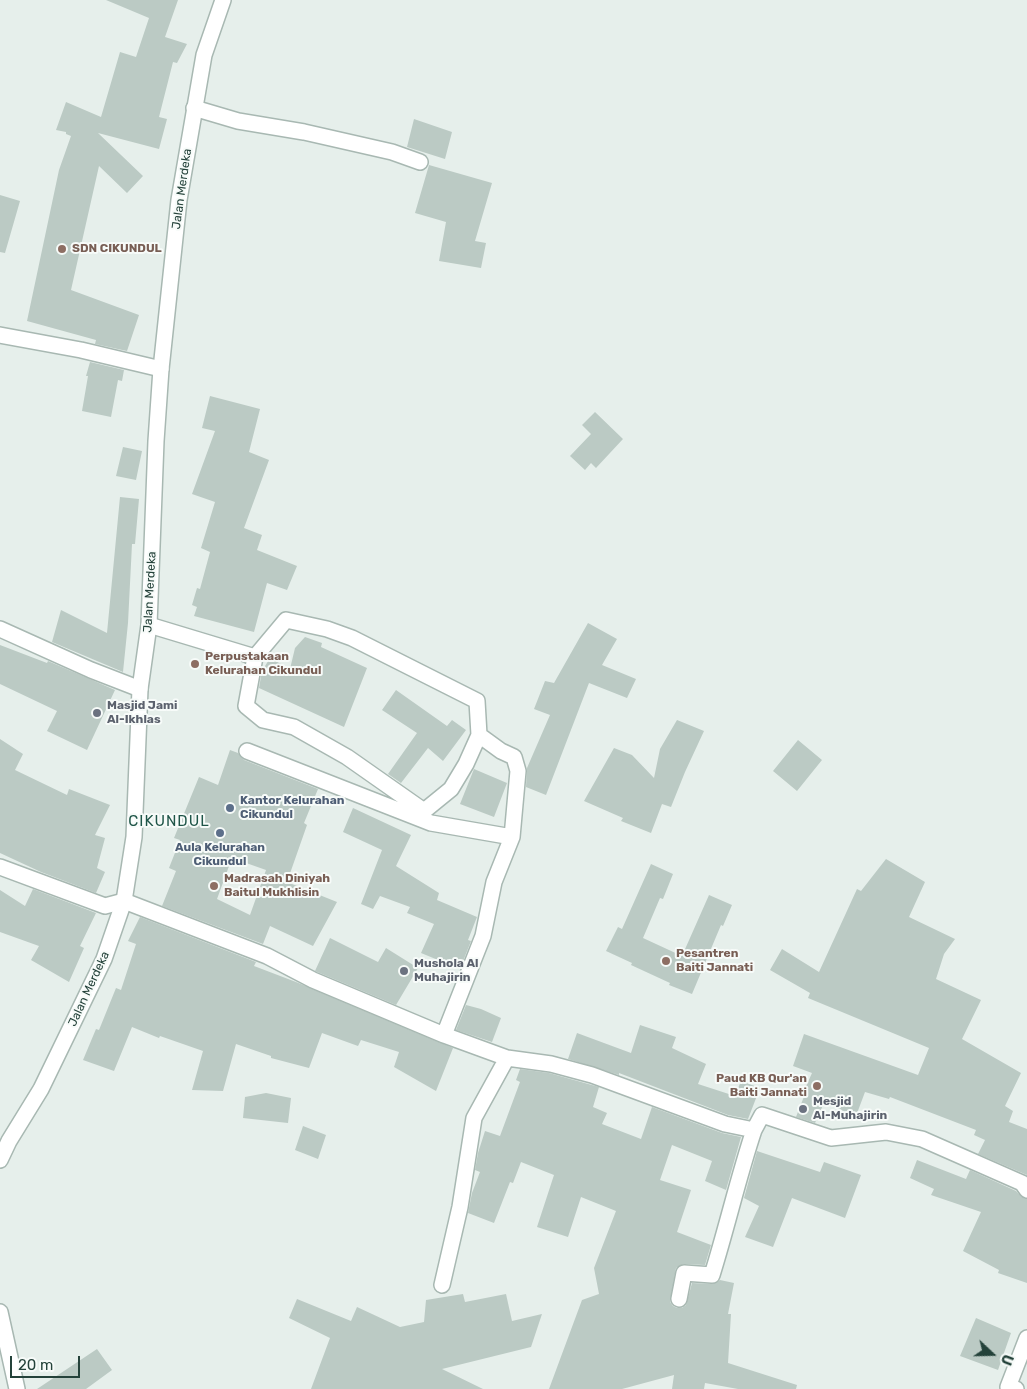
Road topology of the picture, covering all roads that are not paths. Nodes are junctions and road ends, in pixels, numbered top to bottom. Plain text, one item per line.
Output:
1 (223, 0) edge
2 (194, 108) junction
3 (420, 162) dead end
4 (0, 336) edge
5 (161, 369) junction
6 (149, 625) junction
7 (0, 629) edge
8 (255, 657) junction
9 (140, 689) junction
10 (479, 734) junction
11 (247, 751) dead end
12 (512, 837) junction
13 (0, 867) edge
14 (124, 900) junction
15 (444, 1035) junction
16 (507, 1058) junction
17 (754, 1130) junction
18 (0, 1160) edge
19 (1027, 1190) edge
20 (442, 1285) dead end
21 (680, 1299) dead end
22 (0, 1312) edge
23 (1027, 1338) edge
24 (17, 1389) edge
25 (1016, 1389) edge

1 - 2 street, Jalan Merdeka
2 - 3 street
2 - 5 street, Jalan Merdeka
4 - 5 street
5 - 6 street, Jalan Merdeka
6 - 8 street
6 - 9 street, Jalan Merdeka
7 - 9 street
8 - 10 street
8 - 10 street
9 - 14 street, Jalan Merdeka
10 - 12 street
11 - 12 street
12 - 15 street
13 - 14 street
14 - 15 street
14 - 18 street, Jalan Merdeka
15 - 16 street
16 - 17 street
16 - 20 street
17 - 19 street
17 - 21 street
22 - 24 street
23 - 25 street

